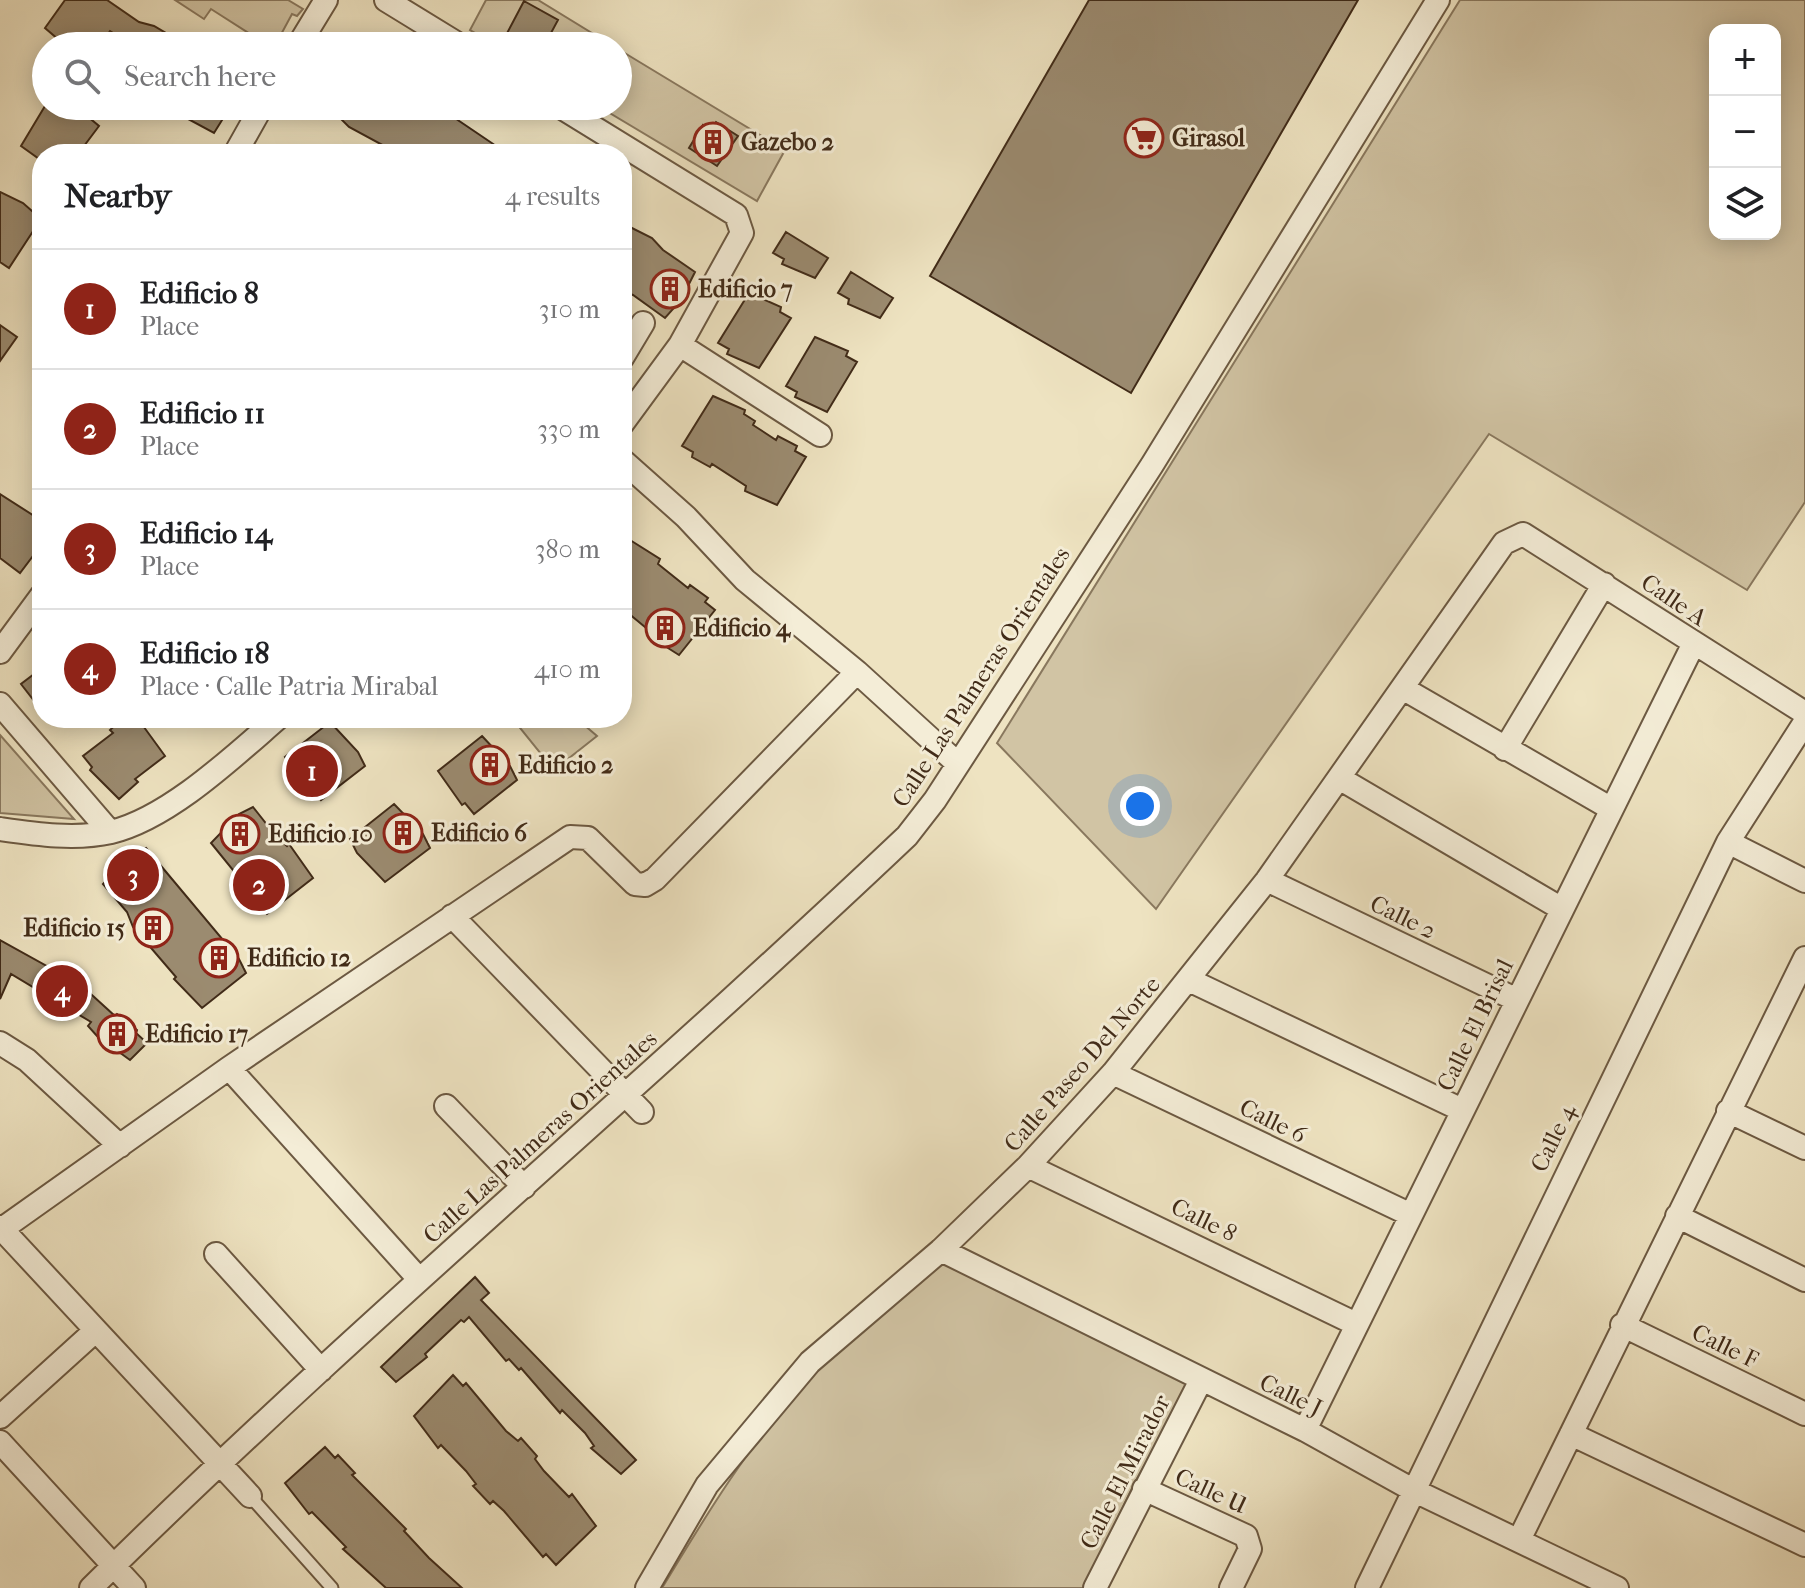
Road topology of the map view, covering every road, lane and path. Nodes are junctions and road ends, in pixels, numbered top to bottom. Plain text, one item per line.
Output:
1 (326, 0) edge
2 (386, 0) edge
3 (1438, 0) edge
4 (307, 32) edge
5 (438, 32) edge
6 (254, 120) edge
7 (582, 120) edge
8 (241, 144) edge
9 (621, 144) edge
10 (632, 151) edge
11 (643, 323) dead end
12 (632, 341) edge
13 (680, 345) junction
14 (632, 410) edge
15 (820, 435) dead end
16 (632, 469) edge
17 (1514, 535) joint
18 (1604, 584) junction
19 (32, 609) edge
20 (1693, 645) junction
21 (0, 652) edge
22 (857, 672) junction
23 (1404, 689) junction
24 (0, 704) edge
25 (1805, 713) edge
26 (1805, 722) edge
27 (265, 728) edge
28 (1505, 749) junction
29 (958, 764) junction
30 (1339, 778) junction
31 (1610, 808) junction
32 (0, 829) edge
33 (110, 832) junction
34 (1728, 842) junction
35 (1267, 880) junction
36 (1805, 881) edge
37 (1562, 909) junction
38 (452, 916) junction
39 (1805, 958) edge
40 (1189, 980) junction
41 (1517, 1000) junction
42 (0, 1043) edge
43 (229, 1068) junction
44 (1113, 1073) junction
45 (634, 1104) junction
46 (446, 1106) dead end
47 (1462, 1110) junction
48 (1728, 1111) junction
49 (120, 1146) junction
50 (1805, 1148) edge
51 (1028, 1166) junction
52 (524, 1187) junction
53 (1411, 1215) junction
54 (1677, 1216) junction
55 (1, 1228) edge
56 (941, 1250) junction
57 (216, 1254) dead end
58 (419, 1279) junction
59 (1805, 1280) edge
60 (1356, 1324) junction
61 (1622, 1325) junction
62 (94, 1332) junction
63 (321, 1370) junction
64 (1201, 1380) junction
65 (1805, 1414) edge
66 (0, 1417) edge
67 (1305, 1430) junction
68 (1571, 1434) junction
69 (0, 1442) edge
70 (219, 1464) junction
71 (1144, 1489) junction
72 (1413, 1490) junction
73 (250, 1496) joint
74 (1519, 1540) junction
75 (1805, 1545) edge
76 (114, 1565) junction
77 (91, 1588) edge
78 (134, 1588) edge
79 (332, 1588) edge
80 (647, 1588) edge
81 (1095, 1588) edge
82 (1231, 1588) edge
83 (1367, 1588) edge
84 (1617, 1588) edge

1 - 4 street
2 - 5 street
3 - 29 street, Calle Las Palmeras Orientales
6 - 8 street
7 - 9 street
10 - 13 street
11 - 12 street
13 - 14 street
13 - 15 street
16 - 22 street
17 - 18 street, Calle A
17 - 23 street, Calle Paseo Del Norte
18 - 20 street, Calle A
18 - 28 street
19 - 21 street
20 - 25 street, Calle A
20 - 31 street, Calle El Brisal
22 - 29 street
22 - 38 street
23 - 28 street
23 - 30 street, Calle Paseo Del Norte
24 - 33 street
26 - 34 street, Calle 4
27 - 33 street
28 - 31 street
29 - 45 street, Calle Las Palmeras Orientales
30 - 35 street, Calle Paseo Del Norte
30 - 37 street
31 - 37 street, Calle El Brisal
32 - 33 street
34 - 36 street
34 - 72 street, Calle 4
35 - 40 street, Calle Paseo Del Norte
35 - 41 street, Calle 2
37 - 41 street, Calle El Brisal
38 - 43 street
38 - 45 street
39 - 48 street
40 - 44 street, Calle Paseo Del Norte
40 - 47 street
41 - 47 street, Calle El Brisal
42 - 49 street
43 - 49 street
43 - 58 street
44 - 51 street, Calle Paseo Del Norte
44 - 53 street, Calle 6
45 - 52 street, Calle Las Palmeras Orientales
46 - 52 street
47 - 53 street, Calle El Brisal
48 - 50 street
48 - 54 street
49 - 55 street
51 - 56 street, Calle Paseo Del Norte
51 - 60 street, Calle 8
52 - 58 street, Calle Las Palmeras Orientales
53 - 60 street, Calle El Brisal
54 - 59 street
54 - 61 street
55 - 62 street
56 - 64 street, Calle J
56 - 80 street, Calle Paseo Del Norte
57 - 63 street
58 - 63 street, Calle Las Palmeras Orientales
60 - 67 street, Calle El Brisal
61 - 65 street, Calle F
61 - 68 street
62 - 66 street
62 - 70 street
63 - 70 street, Calle Las Palmeras Orientales
64 - 67 street, Calle J
64 - 71 street, Calle El Mirador
67 - 72 street, Calle J
68 - 74 street
68 - 75 street
69 - 76 street
70 - 73 street
70 - 76 street, Calle Las Palmeras Orientales
71 - 81 street, Calle El Mirador
71 - 82 street, Calle U
72 - 74 street, Calle J
72 - 83 street, Calle 4
73 - 79 lane
74 - 84 street, Calle J
76 - 77 street, Calle Las Palmeras Orientales
76 - 78 street

